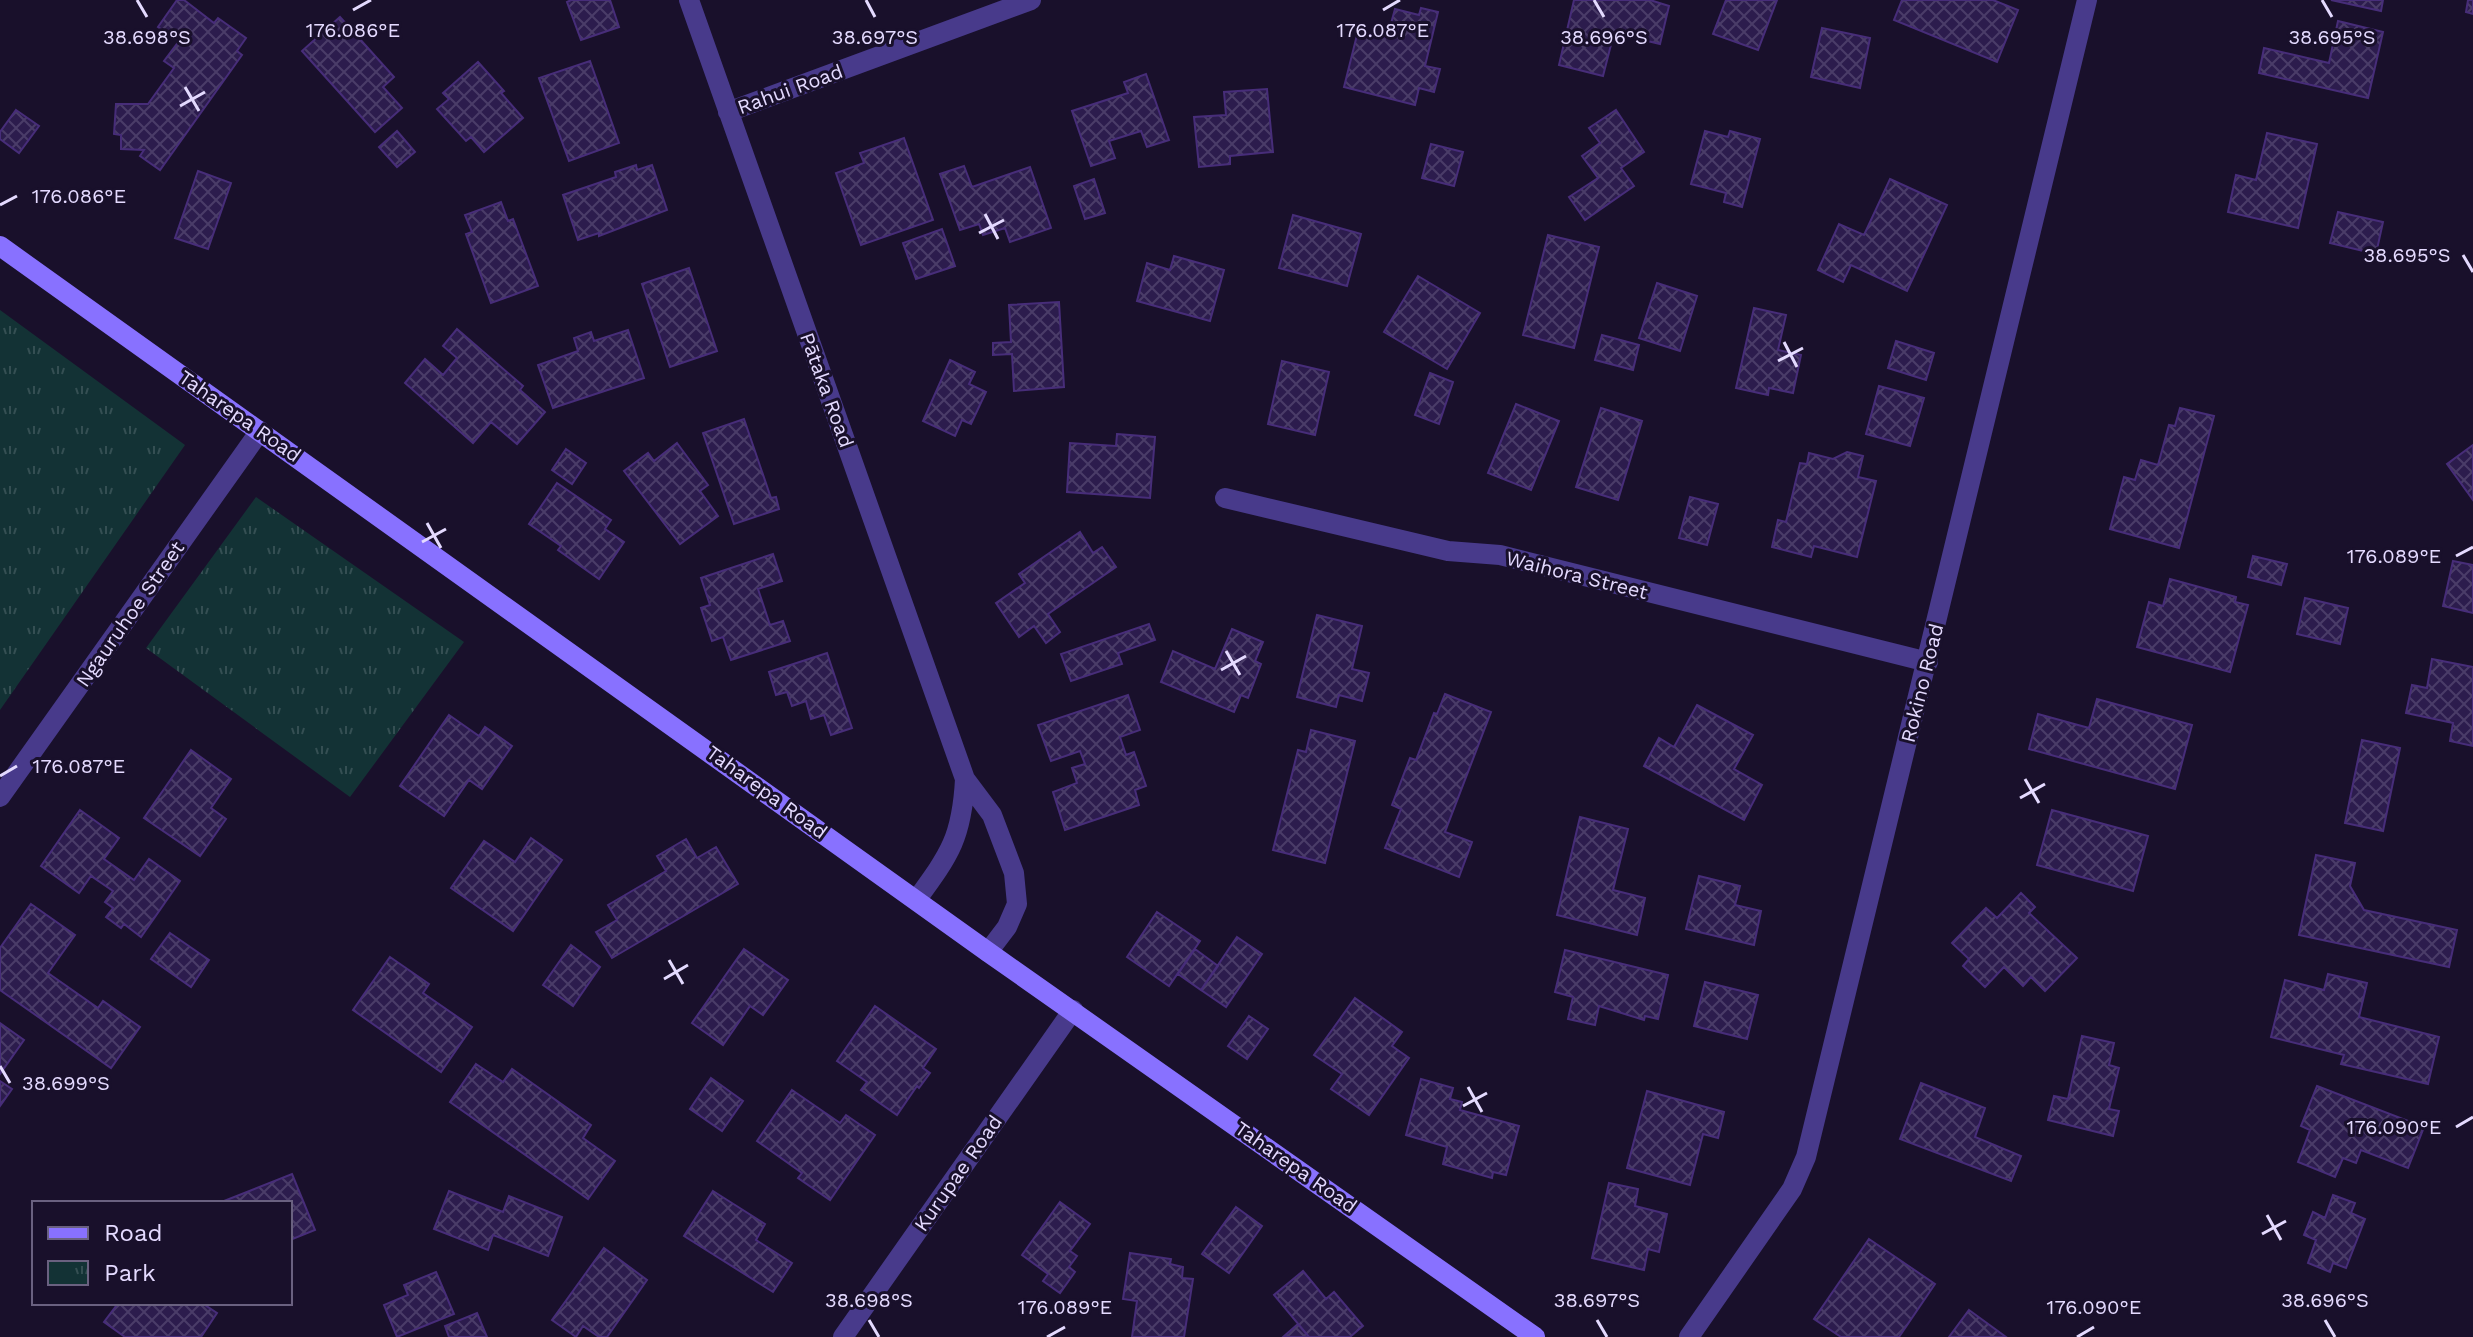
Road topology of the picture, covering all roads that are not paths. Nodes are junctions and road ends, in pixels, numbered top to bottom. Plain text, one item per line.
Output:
1 (689, 0) edge
2 (1031, 0) edge
3 (2087, 0) edge
4 (728, 112) junction
5 (0, 246) edge
6 (260, 431) junction
7 (1225, 498) dead end
8 (1928, 662) junction
9 (965, 779) junction
10 (0, 797) edge
11 (917, 899) junction
12 (988, 952) junction
13 (1073, 1010) junction
14 (843, 1337) edge
15 (1535, 1337) edge
16 (1689, 1337) edge

1 - 4 street, Pātaka Road
2 - 4 street, Rahui Road
3 - 8 street, Rokino Road
4 - 9 street, Pātaka Road
5 - 6 street, Taharepa Road
6 - 10 street, Ngauruhoe Street
6 - 11 street, Taharepa Road
7 - 8 street, Waihora Street
8 - 16 street, Rokino Road
9 - 11 street, Pātaka Road
9 - 12 street, Pātaka Road
11 - 12 street, Taharepa Road
12 - 13 street, Taharepa Road
13 - 14 street, Kurupae Road
13 - 15 street, Taharepa Road

